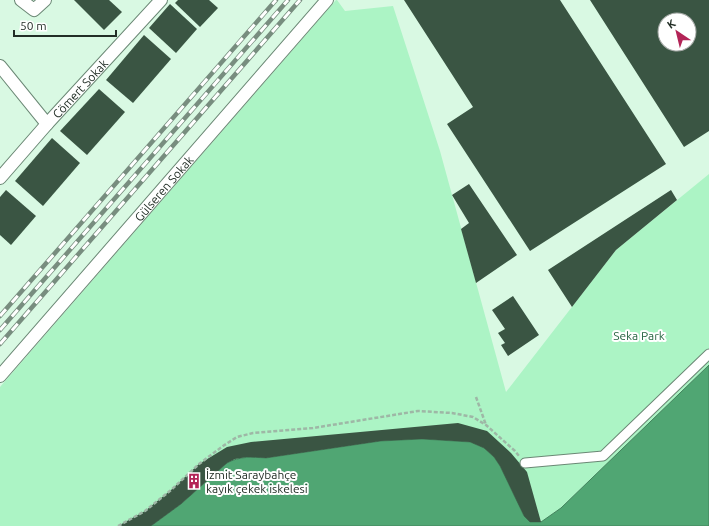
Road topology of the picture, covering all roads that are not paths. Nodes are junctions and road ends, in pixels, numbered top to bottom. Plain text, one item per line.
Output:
1 (21, 0) edge
2 (45, 0) edge
3 (161, 0) edge
4 (327, 0) edge
5 (0, 66) edge
6 (47, 124) junction
7 (0, 178) edge
8 (709, 354) edge
9 (0, 376) edge
10 (524, 462) road end

1 - 2 street
3 - 6 street, Cömert Sokak
4 - 9 street, Gülseren Sokak
5 - 6 street
6 - 7 street, Cömert Sokak
8 - 10 street

